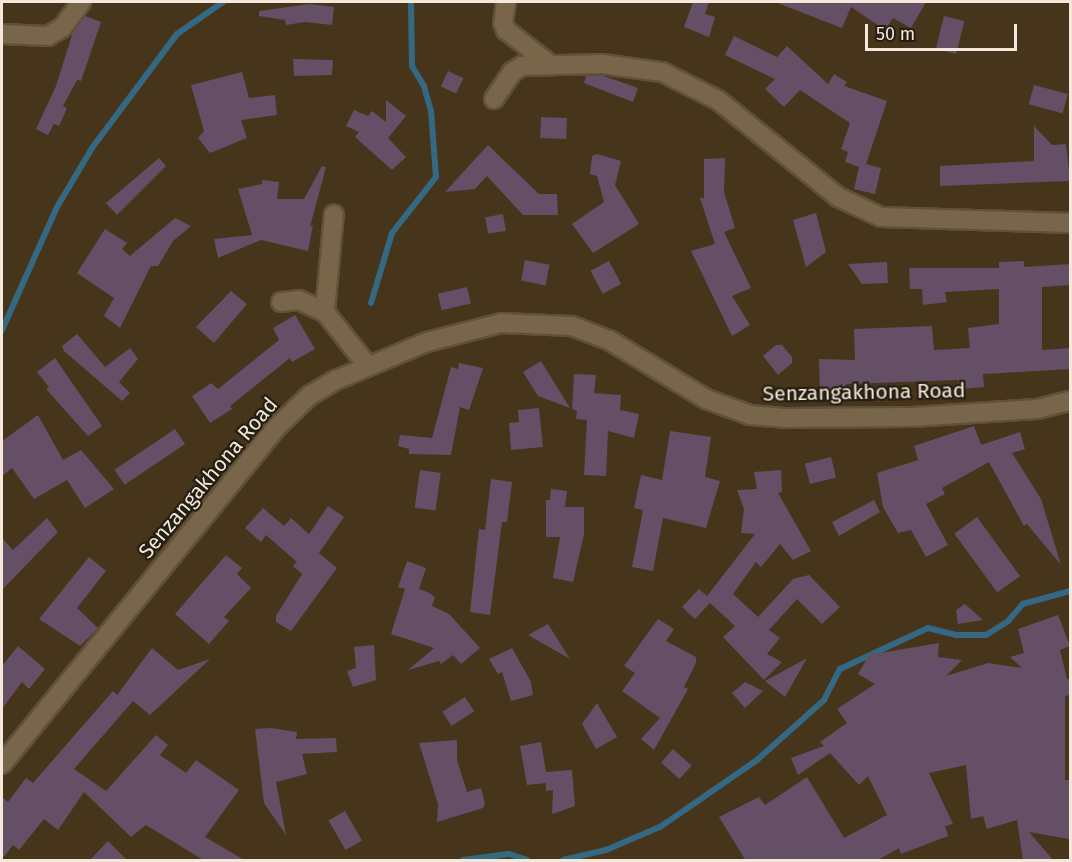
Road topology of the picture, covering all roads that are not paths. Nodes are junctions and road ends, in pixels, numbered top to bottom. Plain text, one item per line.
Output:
1 (81, 2) edge
2 (506, 2) edge
3 (2, 34) edge
4 (547, 62) junction
5 (494, 99) dead end
6 (334, 214) dead end
7 (1071, 223) edge
8 (281, 302) dead end
9 (324, 312) junction
10 (367, 365) junction
11 (1071, 401) edge
12 (2, 764) edge

1 - 3 street
2 - 4 street
4 - 5 street
4 - 7 street
6 - 9 street
8 - 9 street
9 - 10 street
10 - 11 street, Senzangakhona Road
10 - 12 street, Senzangakhona Road

